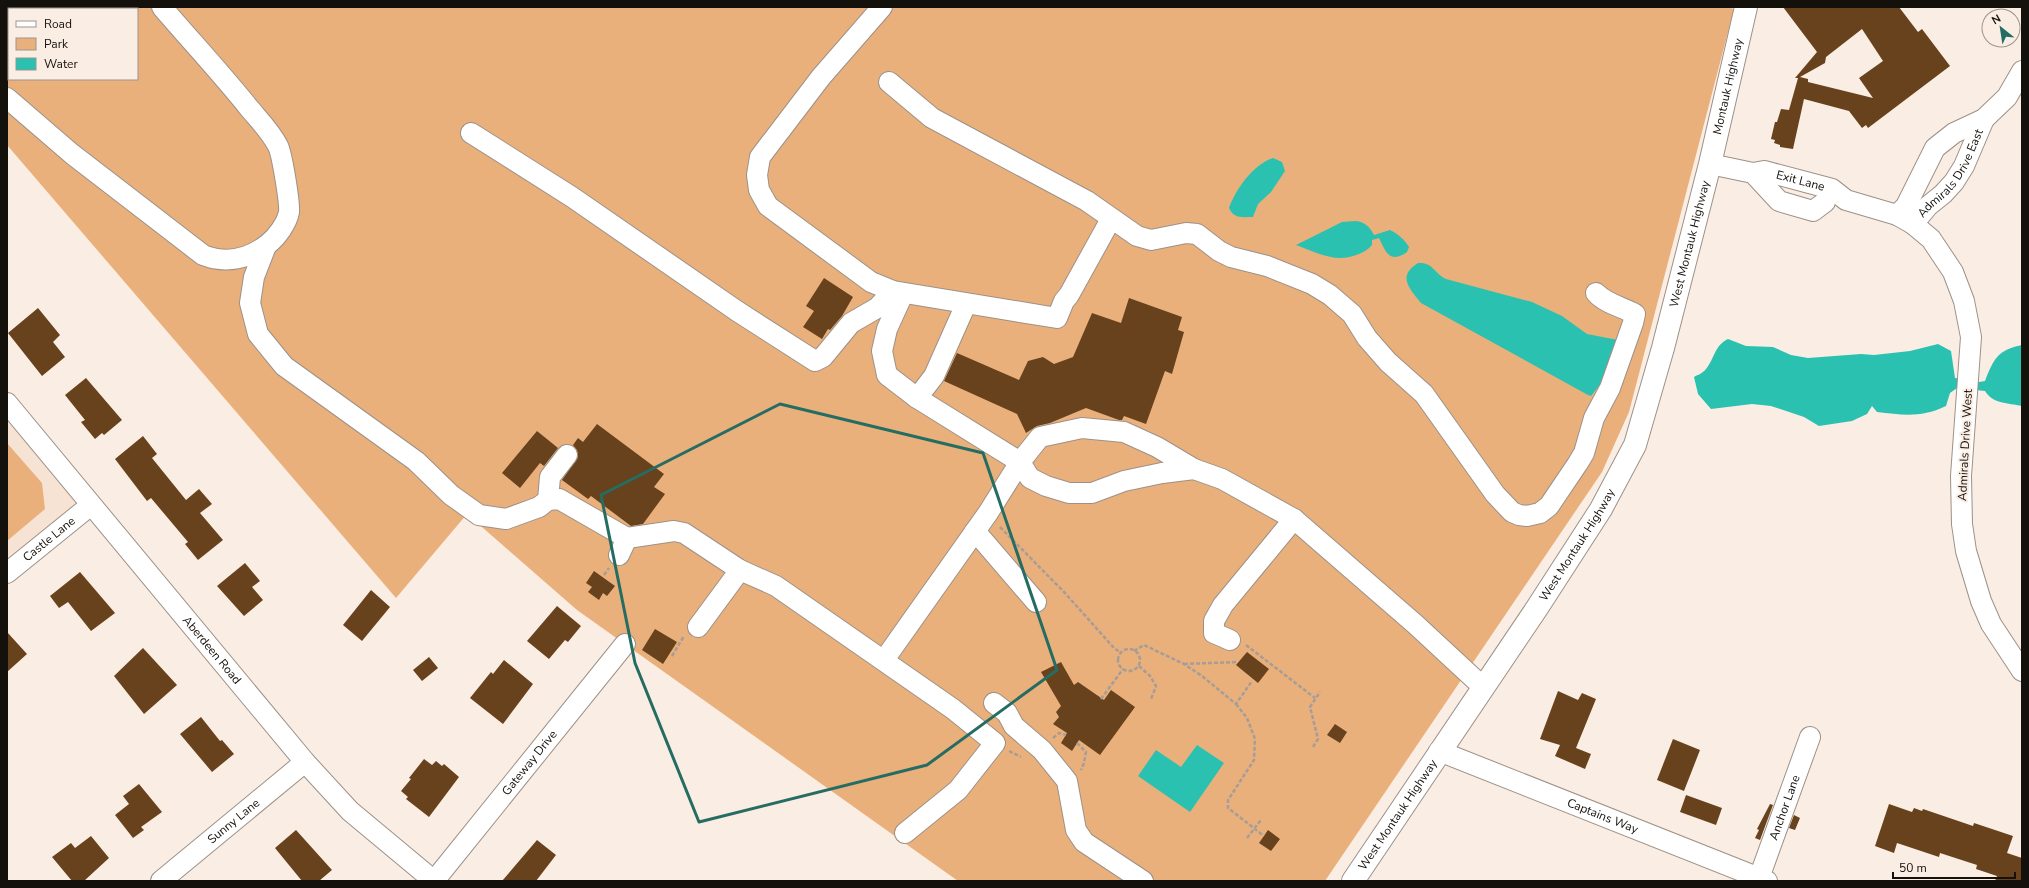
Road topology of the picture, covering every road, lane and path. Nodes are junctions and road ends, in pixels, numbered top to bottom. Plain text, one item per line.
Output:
1 (162, 7) edge
2 (882, 7) edge
3 (1746, 7) edge
4 (2022, 71) edge
5 (889, 82) dead end
6 (7, 98) edge
7 (1984, 119) junction
8 (471, 133) dead end
9 (1710, 165) junction
10 (1759, 180) junction
11 (1846, 200) junction
12 (1111, 218) junction
13 (1905, 220) junction
14 (266, 246) junction
15 (898, 292) junction
16 (1596, 293) dead end
17 (966, 304) junction
18 (917, 398) junction
19 (7, 403) edge
20 (567, 455) dead end
21 (1020, 462) junction
22 (1194, 469) junction
23 (548, 500) junction
24 (91, 505) junction
25 (988, 513) junction
26 (1294, 519) junction
27 (975, 531) junction
28 (740, 570) junction
29 (7, 573) edge
30 (1036, 602) dead end
31 (698, 627) dead end
32 (1230, 640) joint
33 (625, 644) dead end
34 (1134, 650) junction
35 (1121, 653) junction
36 (884, 660) junction
37 (1237, 662) dead end
38 (1184, 664) junction
39 (1139, 666) junction
40 (1123, 669) junction
41 (2022, 671) edge
42 (1252, 681) dead end
43 (1483, 687) junction
44 (1320, 692) dead end
45 (1101, 698) dead end
46 (1315, 698) junction
47 (1151, 699) dead end
48 (994, 703) dead end
49 (1236, 704) junction
50 (1810, 737) dead end
51 (1077, 743) dead end
52 (1313, 747) dead end
53 (1439, 751) junction
54 (305, 762) junction
55 (1067, 781) junction
56 (1261, 820) dead end
57 (1254, 828) junction
58 (905, 833) dead end
59 (1264, 836) dead end
60 (1247, 838) dead end
61 (1763, 880) edge
62 (161, 881) edge
63 (434, 881) edge
64 (1143, 881) edge
65 (1353, 881) edge

1 - 14 street
2 - 15 street
3 - 9 main road, Montauk Highway
4 - 7 street, Admirals Drive East
5 - 12 street
6 - 14 street
7 - 13 street, Admirals Drive East
7 - 13 street, Admirals Drive East
8 - 15 street
9 - 10 street, Exit Lane
9 - 43 main road, West Montauk Highway
10 - 11 street, Exit Lane
10 - 11 street
11 - 13 street
12 - 16 street
12 - 17 street
13 - 41 street, Admirals Drive West
14 - 23 street
15 - 17 street
15 - 18 street
17 - 18 street
18 - 21 street
19 - 24 street, Aberdeen Road
20 - 23 street
21 - 22 street
21 - 22 street
21 - 25 street
22 - 26 street
23 - 28 street
24 - 29 street, Castle Lane
24 - 54 street, Aberdeen Road
25 - 27 street
25 - 35 path
26 - 32 street
26 - 43 street
27 - 30 street
27 - 36 street
28 - 31 street
28 - 36 street
32 - 46 path
33 - 63 street, Gateway Drive
34 - 35 path
34 - 38 path
34 - 39 path
35 - 40 path
36 - 58 street
37 - 38 path
38 - 49 path
39 - 40 path
39 - 47 path
40 - 45 path
42 - 49 path
43 - 53 main road, West Montauk Highway
44 - 46 path
46 - 52 path
48 - 55 street
49 - 57 path
50 - 61 street, Anchor Lane
51 - 55 path
53 - 61 street, Captains Way
53 - 65 main road, West Montauk Highway
54 - 62 street, Sunny Lane
54 - 63 street, Aberdeen Road
55 - 64 street
56 - 57 path
57 - 59 path
57 - 60 path

